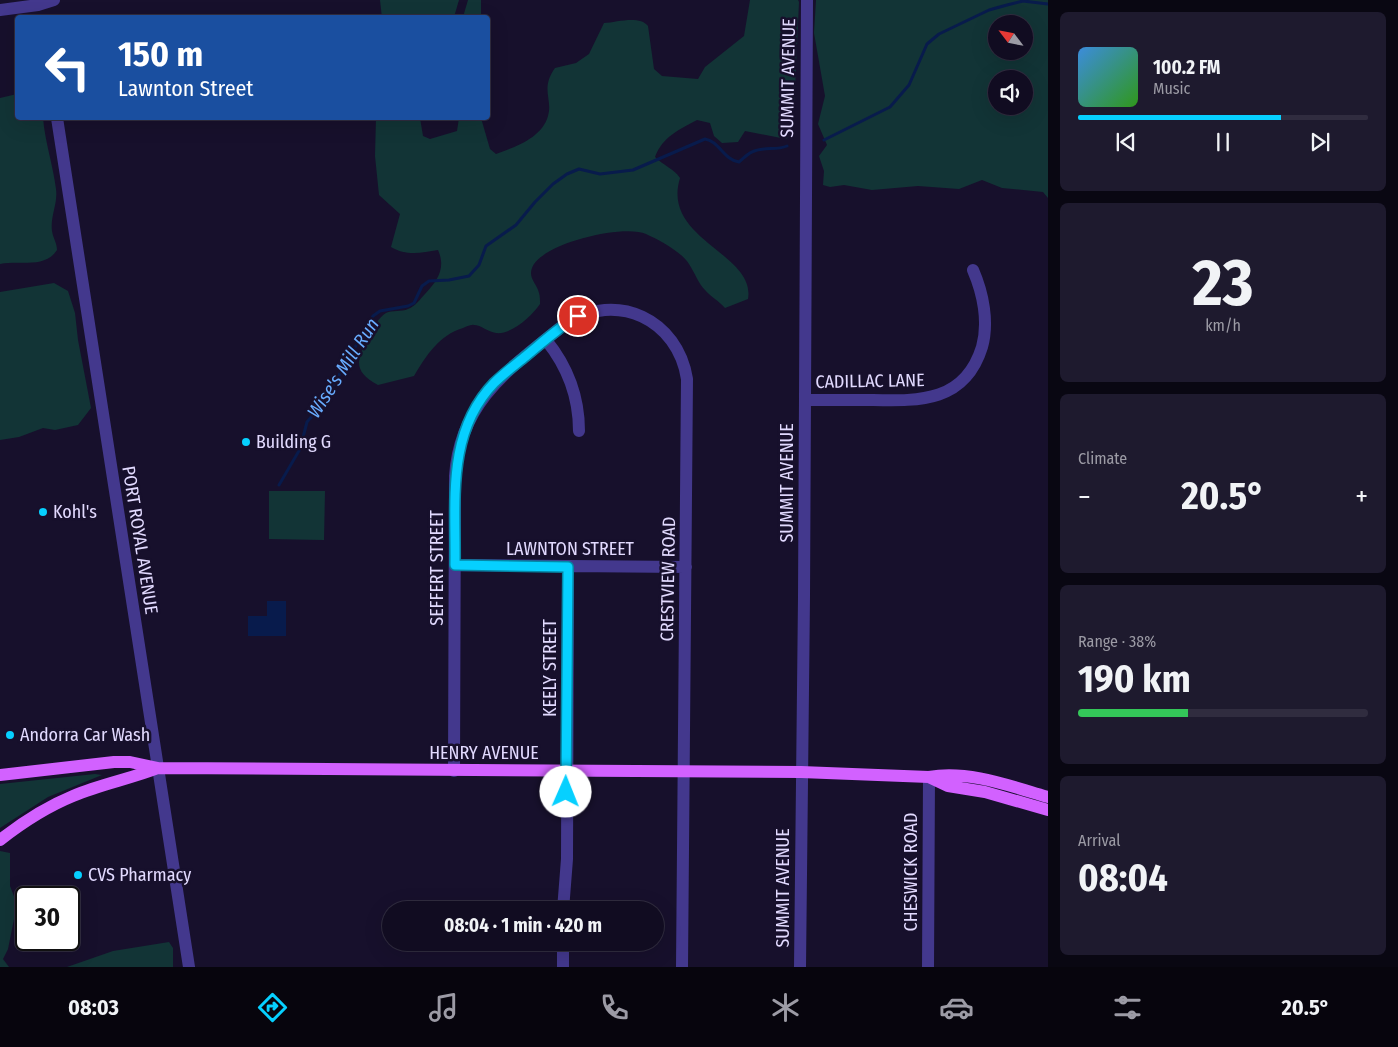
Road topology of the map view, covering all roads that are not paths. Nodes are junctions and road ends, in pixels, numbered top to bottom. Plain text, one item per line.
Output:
1 (54, 0) edge
2 (806, 0) edge
3 (0, 10) edge
4 (39, 11) edge
5 (57, 120) edge
6 (973, 270) dead end
7 (546, 340) junction
8 (804, 400) junction
9 (579, 431) dead end
10 (455, 565) junction
11 (568, 567) junction
12 (686, 567) junction
13 (158, 768) junction
14 (566, 770) junction
15 (454, 771) junction
16 (684, 771) junction
17 (801, 772) junction
18 (0, 775) edge
19 (929, 777) junction
20 (1048, 797) edge
21 (1048, 810) edge
22 (0, 840) edge
23 (564, 901) edge
24 (563, 951) edge
25 (190, 967) edge
26 (563, 967) edge
27 (682, 967) edge
28 (800, 967) edge
29 (928, 967) edge

1 - 4 street
2 - 8 street, SUMMIT AVENUE
3 - 4 street
5 - 13 street, PORT ROYAL AVENUE
6 - 8 street, CADILLAC LANE
7 - 9 street
7 - 10 street, SEFFERT STREET
7 - 12 street, CRESTVIEW ROAD
8 - 17 street, SUMMIT AVENUE
10 - 11 street, LAWNTON STREET
10 - 15 street, SEFFERT STREET
11 - 12 street, LAWNTON STREET
11 - 14 street, KEELY STREET
12 - 16 street, CRESTVIEW ROAD
13 - 15 main road, HENRY AVENUE
13 - 18 main road, HENRY AVENUE
13 - 22 main road, HENRY AVENUE
13 - 25 street, PORT ROYAL AVENUE
14 - 15 main road, HENRY AVENUE
14 - 16 main road, HENRY AVENUE
14 - 23 street, KEELY STREET
16 - 17 main road, HENRY AVENUE
16 - 27 street, CRESTVIEW ROAD
17 - 19 main road, HENRY AVENUE
17 - 28 street, SUMMIT AVENUE
19 - 20 main road, HENRY AVENUE
19 - 21 main road, HENRY AVENUE
19 - 29 street, CHESWICK ROAD
24 - 26 street

